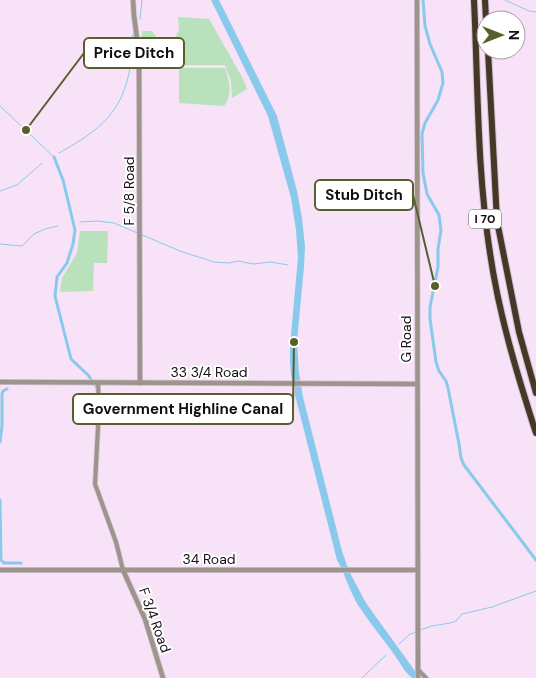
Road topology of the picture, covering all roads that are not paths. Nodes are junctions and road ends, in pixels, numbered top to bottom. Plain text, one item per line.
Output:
1 (133, 0) edge
2 (417, 0) edge
3 (474, 0) edge
4 (489, 60) edge
5 (0, 382) edge
6 (98, 383) junction
7 (140, 383) junction
8 (417, 384) junction
9 (536, 393) edge
10 (536, 433) edge
11 (0, 570) edge
12 (123, 570) junction
13 (417, 570) junction
14 (418, 674) edge
15 (163, 678) edge
16 (426, 678) edge

1 - 7 street, F 5/8 Road
2 - 8 street, G Road
3 - 10 highway, I 70
4 - 9 highway, I 70
5 - 6 street, 33 3/4 Road
6 - 7 street, 33 3/4 Road
6 - 12 street
7 - 8 street, 33 3/4 Road
8 - 13 street, G Road
11 - 12 street, 34 Road
12 - 13 street, 34 Road
12 - 15 street, F 3/4 Road
13 - 14 street, G Road
14 - 16 street

